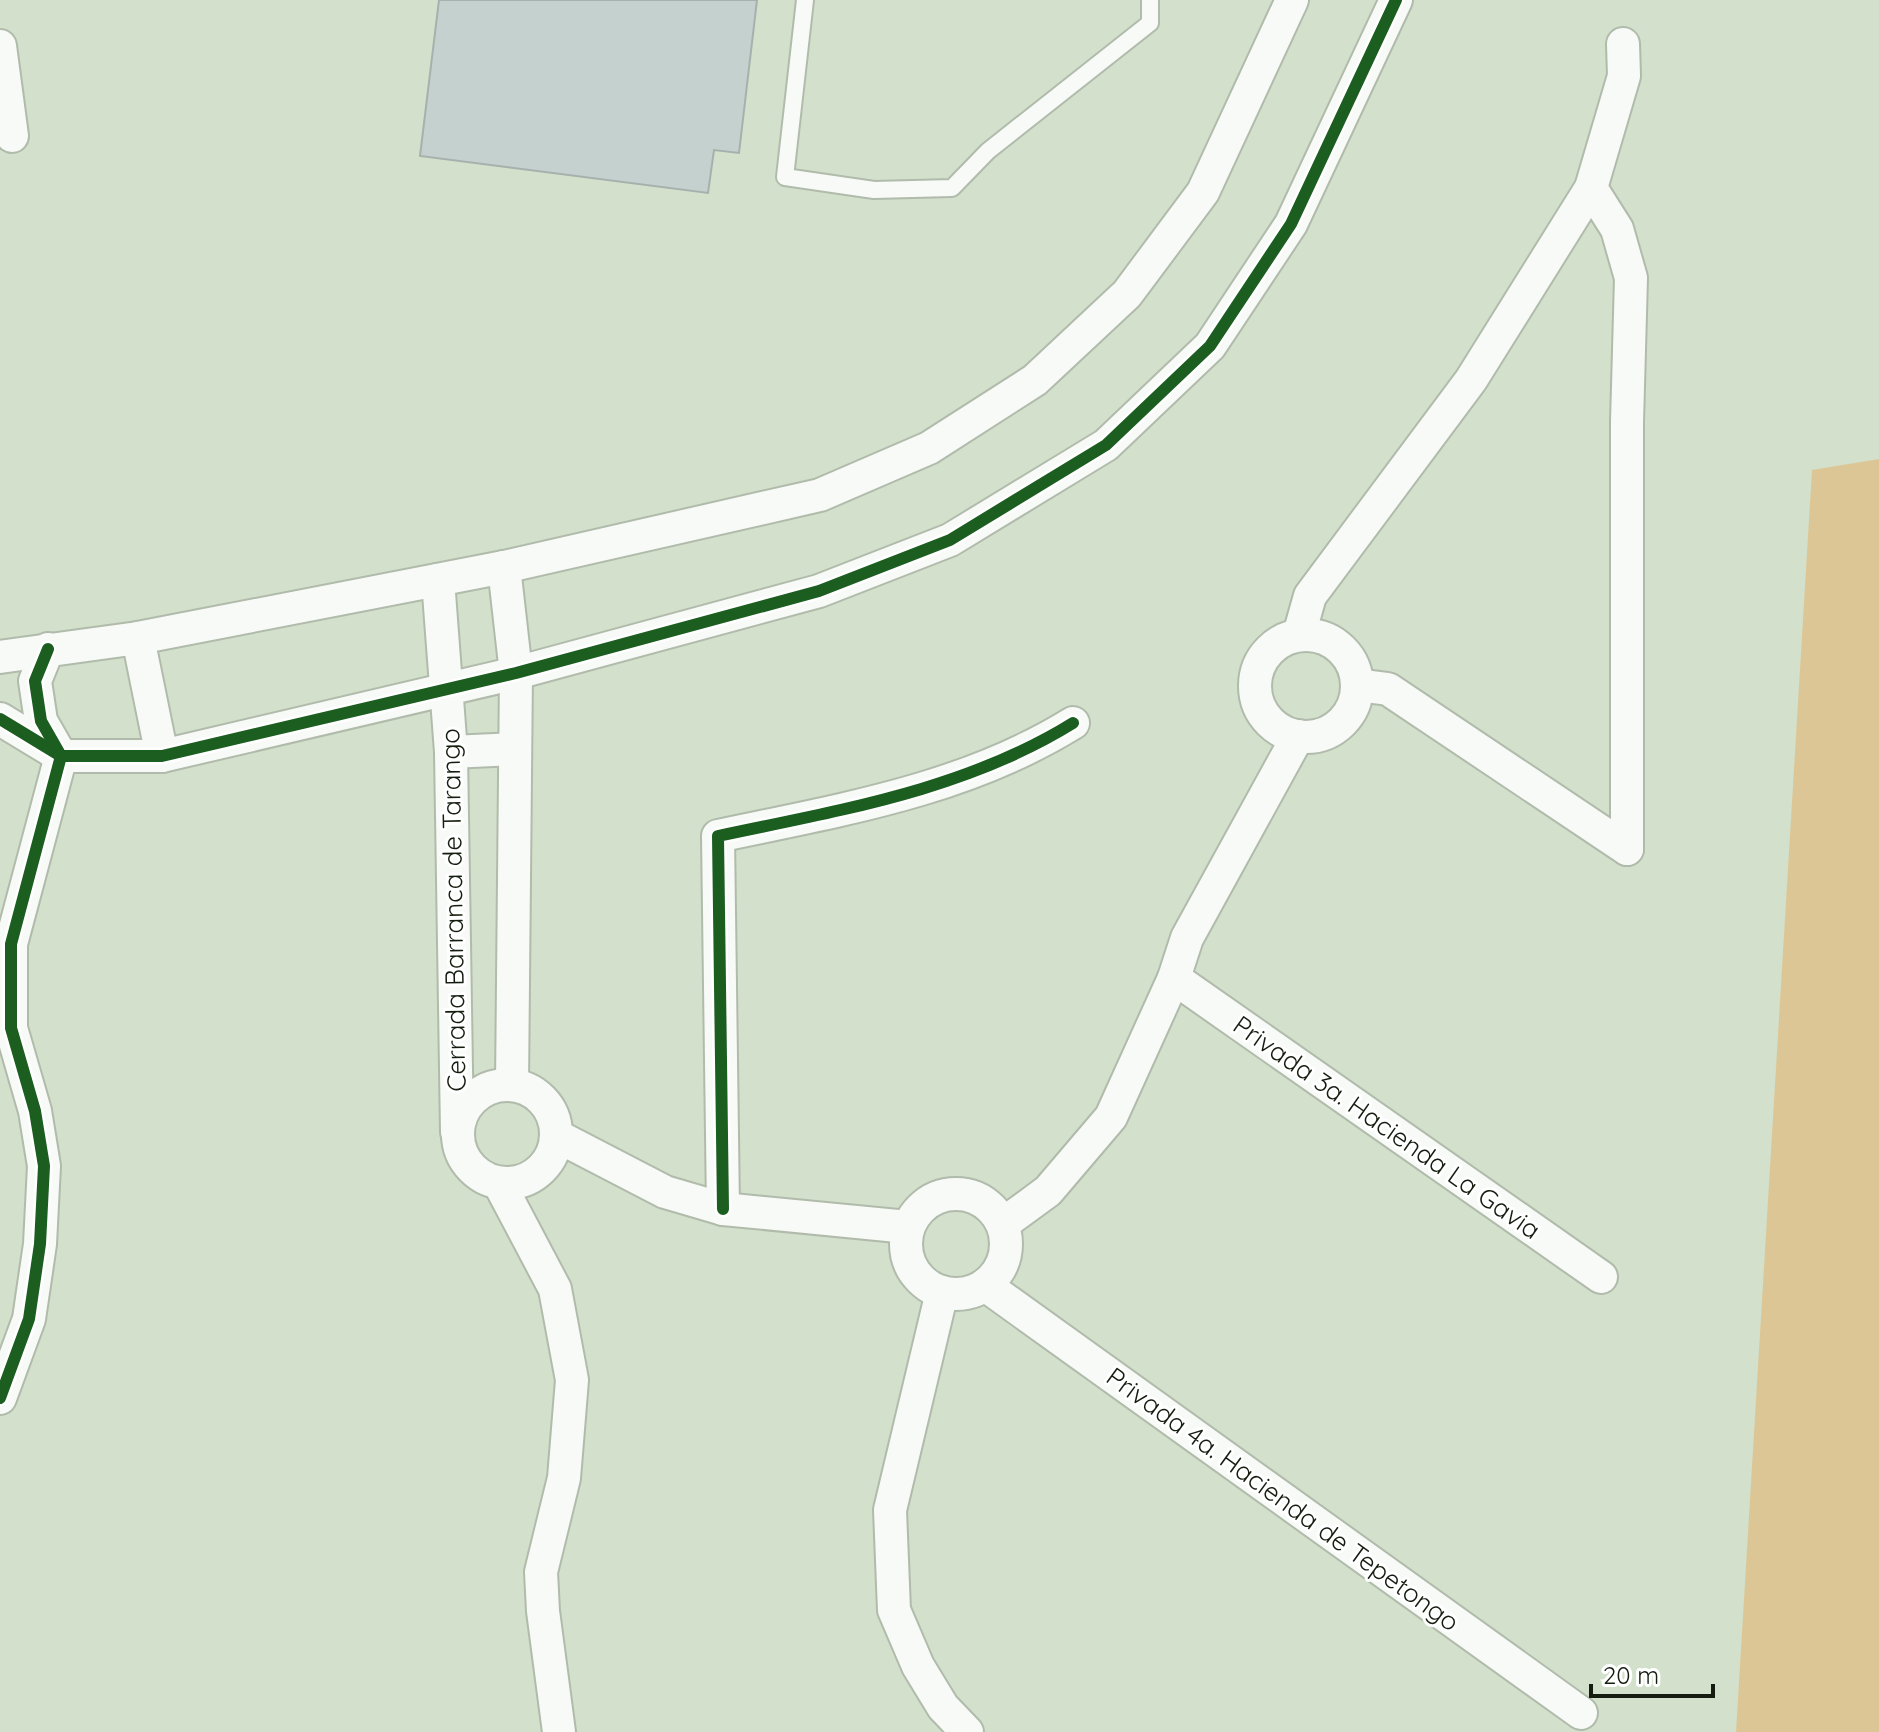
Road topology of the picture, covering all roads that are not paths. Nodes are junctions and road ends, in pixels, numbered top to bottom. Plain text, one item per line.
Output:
1 (805, 0) edge
2 (1150, 0) edge
3 (1292, 0) edge
4 (1396, 0) edge
5 (1623, 44) dead end
6 (0, 46) edge
7 (12, 136) dead end
8 (1591, 188) junction
9 (504, 567) junction
10 (438, 580) junction
11 (1299, 635) junction
12 (138, 638) junction
13 (48, 649) junction
14 (0, 657) edge
15 (516, 673) junction
16 (1357, 685) junction
17 (448, 689) junction
18 (0, 719) edge
19 (1073, 723) dead end
20 (1298, 736) junction
21 (515, 749) junction
22 (451, 752) junction
23 (61, 756) junction
24 (162, 756) junction
25 (1174, 978) junction
26 (512, 1085) junction
27 (457, 1132) junction
28 (557, 1136) junction
29 (499, 1183) junction
30 (723, 1209) junction
31 (1003, 1224) junction
32 (908, 1227) junction
33 (1601, 1277) dead end
34 (985, 1285) junction
35 (942, 1292) junction
36 (0, 1398) edge
37 (1581, 1713) dead end
38 (559, 1732) edge
39 (967, 1732) edge

1 - 2 lane
3 - 9 street
4 - 15 street, Cerrada Barranca de Tarango
5 - 8 street
6 - 7 street
8 - 11 street
8 - 16 street
9 - 10 street
9 - 15 street
10 - 12 street
10 - 17 street, Cerrada Barranca de Tarango
11 - 16 street
11 - 20 street
12 - 13 street
12 - 24 street
13 - 14 street
13 - 23 street
15 - 17 street, Cerrada Barranca de Tarango
15 - 21 street
16 - 20 street
17 - 22 street, Cerrada Barranca de Tarango
17 - 24 street, Cerrada Barranca de Tarango
18 - 23 street
19 - 30 street
20 - 25 street
21 - 22 street
21 - 26 street
22 - 27 street, Cerrada Barranca de Tarango
23 - 24 street, Cerrada Barranca de Tarango
23 - 36 street
25 - 31 street
25 - 33 street, Privada 3a. Hacienda La Gavia
26 - 27 street
26 - 28 street
27 - 29 street
28 - 29 street
28 - 30 street
29 - 38 street
30 - 32 street
31 - 32 street
31 - 34 street
32 - 35 street
34 - 35 street
34 - 37 street, Privada 4a. Hacienda de Tepetongo
35 - 39 street

